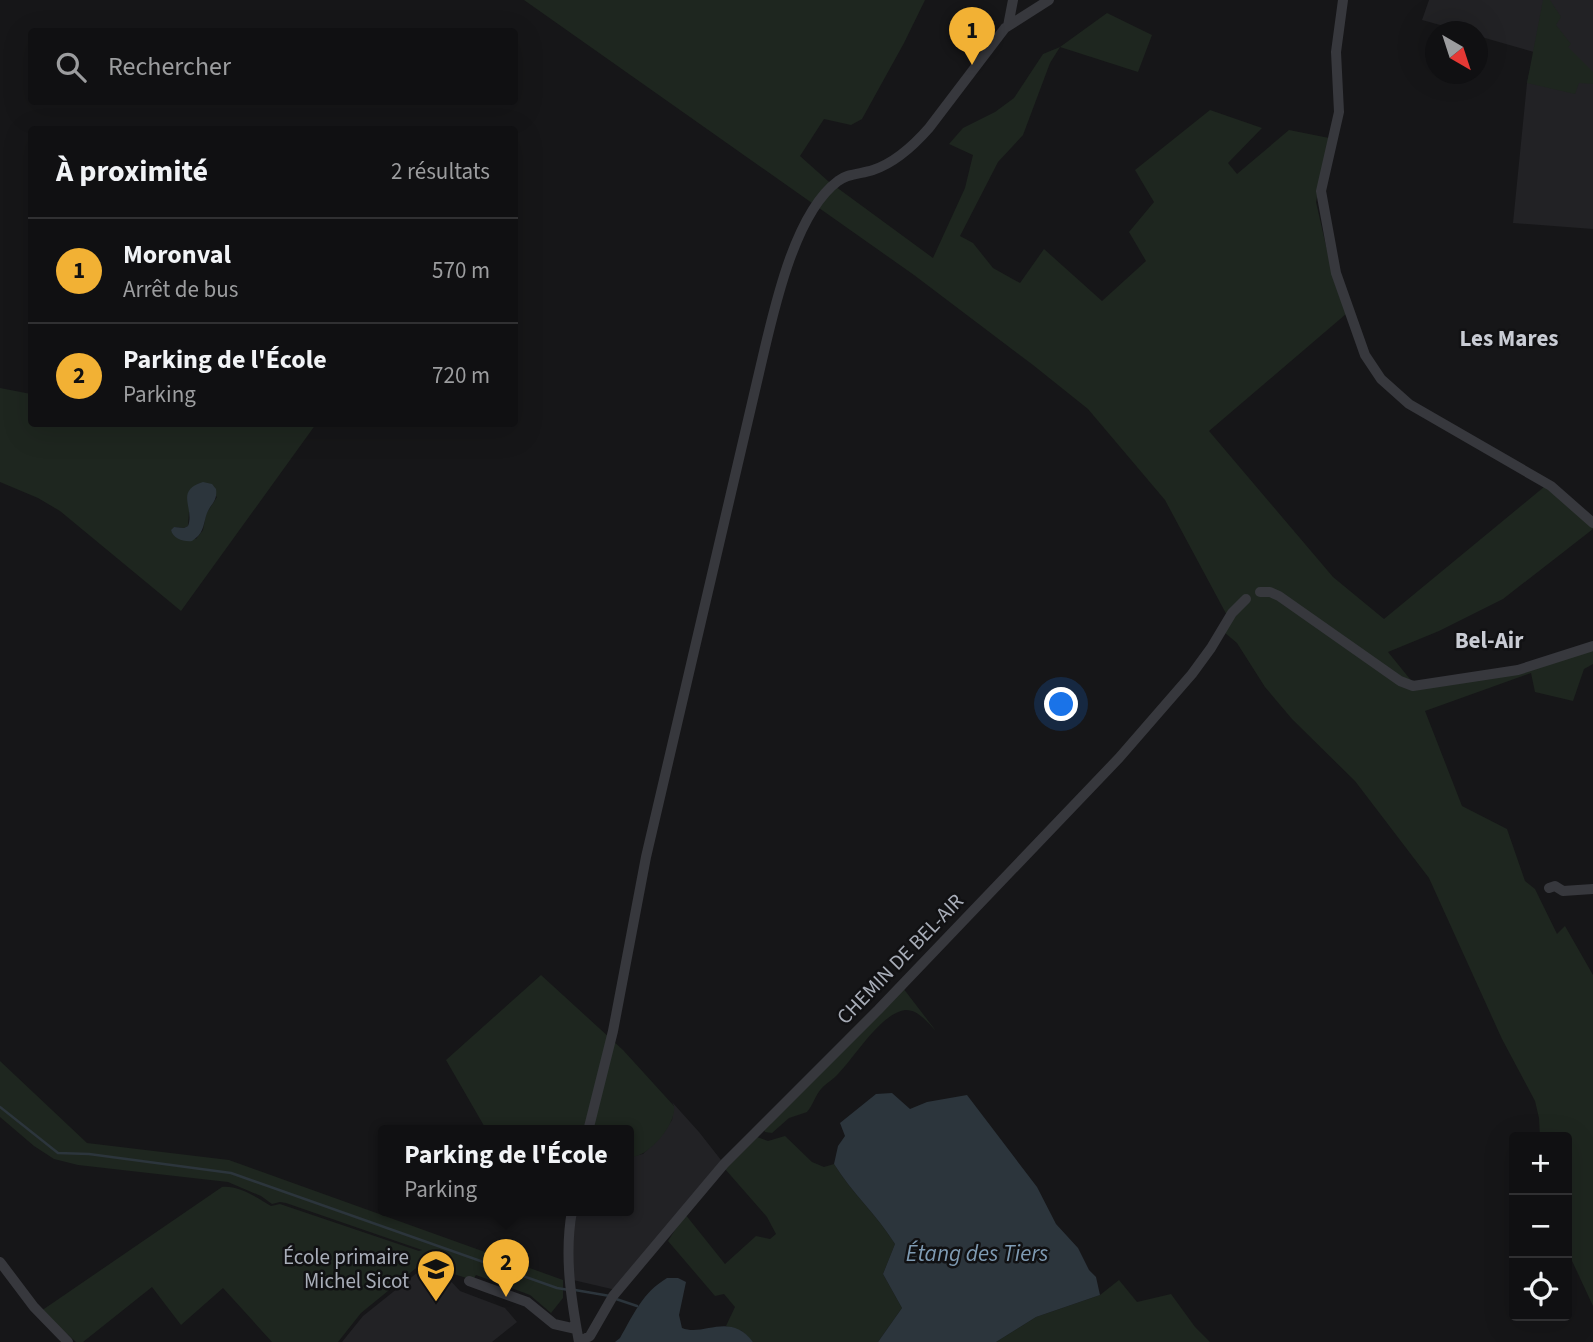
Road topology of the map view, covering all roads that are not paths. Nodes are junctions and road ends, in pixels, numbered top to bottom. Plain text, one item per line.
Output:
1 (1013, 0) edge
2 (1049, 0) edge
3 (1343, 0) edge
4 (1008, 26) junction
5 (1593, 523) edge
6 (1260, 592) dead end
7 (1246, 599) dead end
8 (1593, 646) edge
9 (1549, 888) dead end
10 (1593, 889) edge
11 (590, 1125) edge
12 (571, 1216) edge
13 (0, 1262) edge
14 (470, 1281) dead end
15 (576, 1329) junction
16 (68, 1342) edge
17 (579, 1342) edge

1 - 4 street
2 - 4 street
3 - 5 street
4 - 11 street
6 - 8 street
7 - 17 street, CHEMIN DE BEL-AIR
9 - 10 street
12 - 15 street
13 - 16 street
14 - 15 street
15 - 17 street

